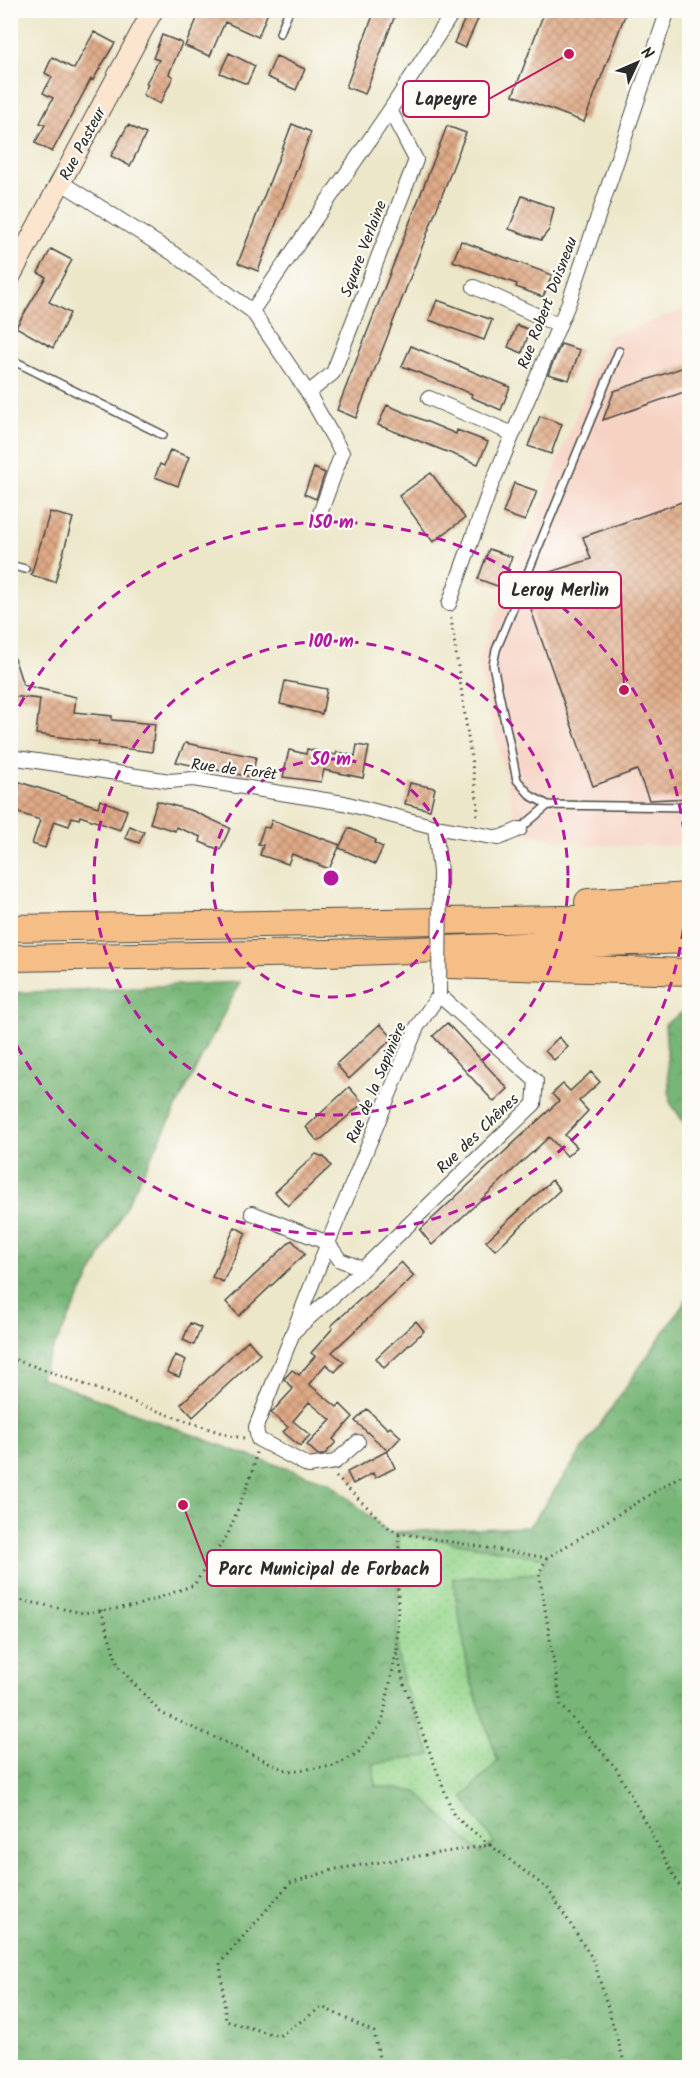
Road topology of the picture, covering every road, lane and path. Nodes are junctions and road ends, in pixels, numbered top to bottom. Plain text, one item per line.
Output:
1 (153, 10) edge
2 (289, 10) edge
3 (450, 10) edge
4 (668, 10) edge
5 (280, 33) dead end
6 (390, 110) junction
7 (62, 183) junction
8 (10, 277) edge
9 (474, 287) dead end
10 (252, 311) junction
11 (558, 325) junction
12 (619, 351) dead end
13 (10, 359) edge
14 (308, 393) junction
15 (429, 398) dead end
16 (513, 434) junction
17 (163, 435) dead end
18 (318, 519) dead end
19 (10, 565) edge
20 (25, 569) dead end
21 (449, 603) joint
22 (10, 757) edge
23 (548, 805) junction
24 (690, 807) edge
25 (435, 827) junction
26 (520, 829) joint
27 (474, 833) junction
28 (690, 896) edge
29 (690, 916) edge
30 (462, 920) junction
31 (10, 928) edge
32 (690, 940) edge
33 (327, 953) junction
34 (10, 958) edge
35 (690, 972) edge
36 (439, 995) junction
37 (252, 1213) dead end
38 (328, 1243) junction
39 (361, 1268) junction
40 (292, 1332) junction
41 (10, 1358) edge
42 (258, 1439) junction
43 (358, 1442) dead end
44 (309, 1466) junction
45 (690, 1470) edge
46 (399, 1533) junction
47 (547, 1558) junction
48 (10, 1598) edge
49 (101, 1610) junction
50 (397, 1652) junction
51 (490, 1845) junction
52 (690, 1905) edge
53 (381, 2067) edge
54 (626, 2067) edge

1 - 7 main road, Rue Pasteur
2 - 5 lane
3 - 6 street
4 - 11 street, Rue Robert Doisneau
6 - 10 street
6 - 14 street, Square Verlaine
7 - 8 main road, Rue Pasteur
7 - 10 street
9 - 11 street
10 - 14 street
11 - 16 street, Rue Robert Doisneau
12 - 23 lane
13 - 17 lane
14 - 18 street
15 - 16 street
16 - 21 street, Rue Robert Doisneau
19 - 20 lane
21 - 27 path
22 - 25 street, Rue de Forêt
23 - 24 lane
23 - 26 lane
25 - 27 street, Rue de Forêt
25 - 36 street, bridge
26 - 27 street, Rue de Forêt
28 - 30 highway
29 - 30 highway
30 - 31 highway
32 - 33 highway
33 - 34 highway
33 - 35 highway
36 - 38 street, Rue de la Sapinière
36 - 39 street, Rue des Chênes
37 - 38 street
38 - 39 street
38 - 40 street, Rue de la Sapinière
39 - 40 street, Rue des Chênes
40 - 42 street, Rue de la Sapinière
41 - 42 path
42 - 44 street
42 - 49 path
43 - 44 street
44 - 46 path
45 - 47 path
46 - 47 path
46 - 50 path
47 - 52 path
48 - 49 path
49 - 50 path
50 - 51 path
51 - 53 path
51 - 54 path

